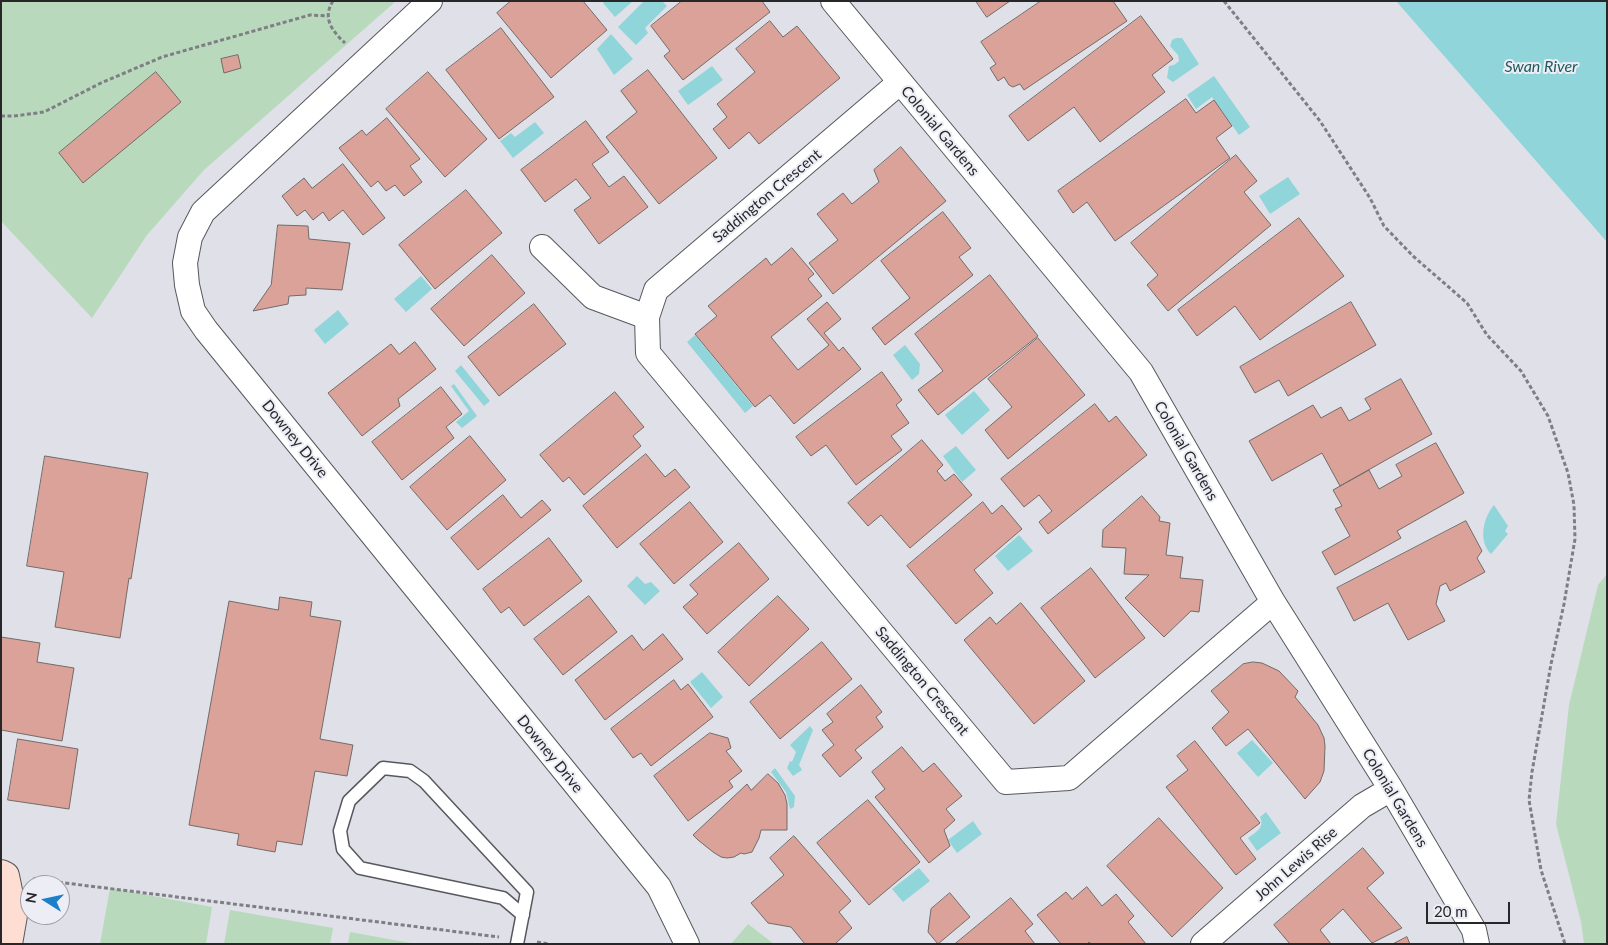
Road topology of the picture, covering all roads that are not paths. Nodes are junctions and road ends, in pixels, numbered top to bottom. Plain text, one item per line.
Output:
1 (430, 1) edge
2 (832, 1) edge
3 (899, 83) junction
4 (542, 247) dead end
5 (648, 317) junction
6 (1273, 602) junction
7 (1392, 789) junction
8 (3, 875) edge
9 (523, 915) junction
10 (517, 942) edge
11 (8, 944) edge
12 (687, 944) edge
13 (1203, 944) edge
14 (1477, 944) edge

1 - 12 street, Downey Drive
2 - 3 street, Colonial Gardens
3 - 5 street, Saddington Crescent
3 - 6 street, Colonial Gardens
4 - 5 street
5 - 6 street, Saddington Crescent
6 - 7 street, Colonial Gardens
7 - 13 street, John Lewis Rise
7 - 14 street, Colonial Gardens
8 - 11 street
9 - 9 lane
9 - 10 lane

